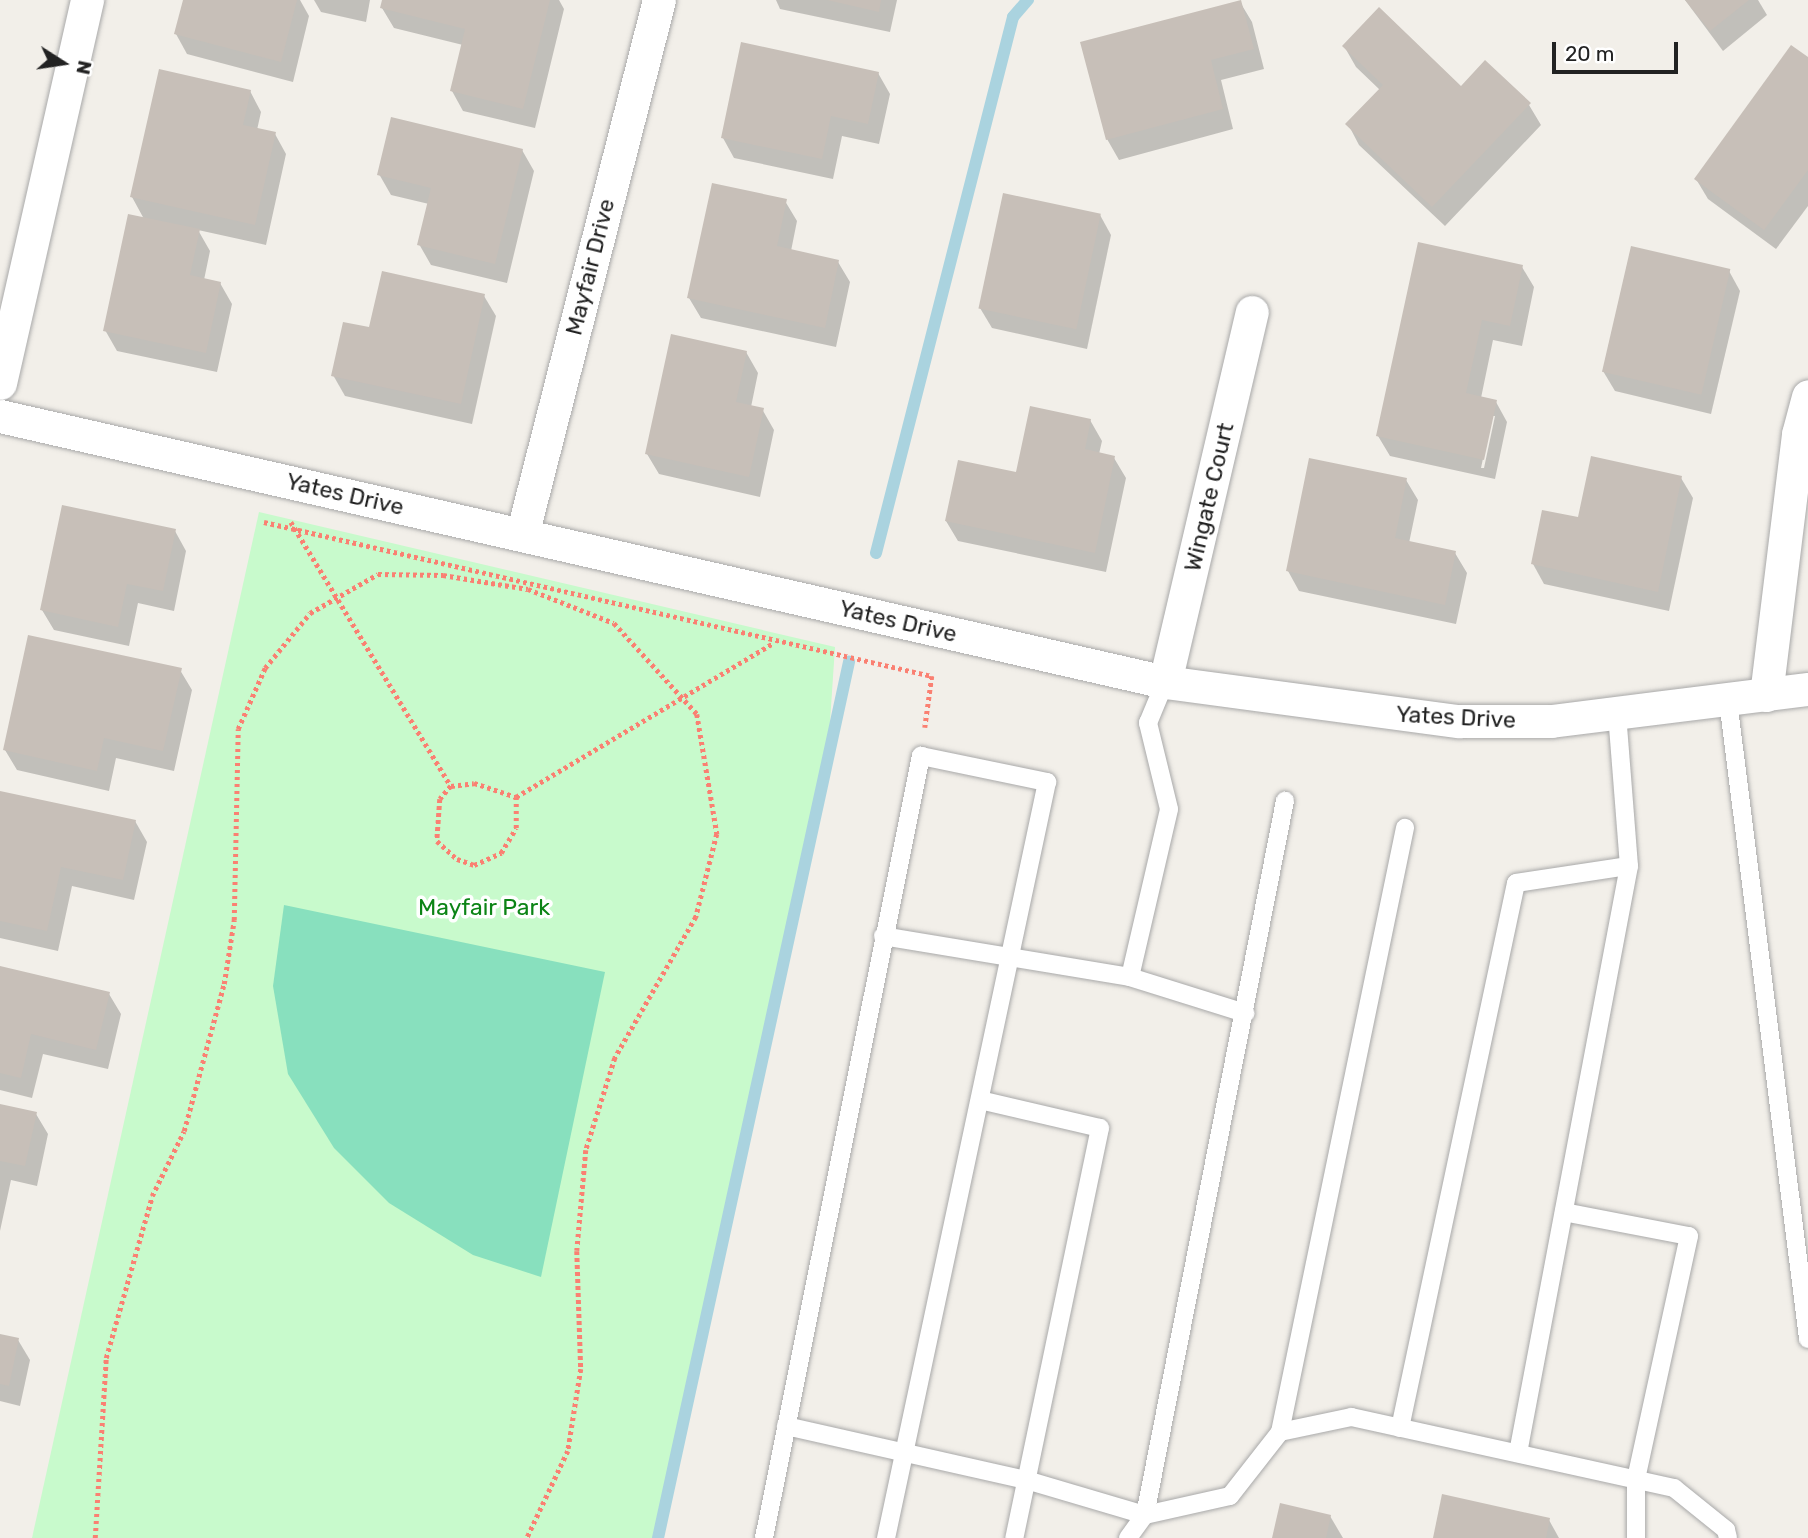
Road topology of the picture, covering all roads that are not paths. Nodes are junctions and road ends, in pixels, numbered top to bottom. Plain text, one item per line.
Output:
1 (87, 0) edge
2 (659, 0) edge
3 (1252, 312) dead end
4 (0, 383) edge
5 (1808, 396) edge
6 (0, 415) edge
7 (522, 535) junction
8 (1165, 682) junction
9 (1808, 689) edge
10 (1766, 695) junction
11 (1728, 699) junction
12 (1617, 713) junction
13 (1285, 801) dead end
14 (1405, 828) dead end
15 (1629, 866) junction
16 (883, 936) junction
17 (1009, 957) junction
18 (1130, 977) junction
19 (1245, 1013) junction
20 (980, 1100) junction
21 (1564, 1212) junction
22 (1808, 1339) edge
23 (786, 1426) junction
24 (1400, 1427) junction
25 (1280, 1432) junction
26 (1518, 1453) junction
27 (907, 1454) junction
28 (1026, 1480) junction
29 (1636, 1480) junction
30 (1145, 1515) junction
31 (764, 1538) edge
32 (886, 1538) edge
33 (1014, 1538) edge
34 (1128, 1538) edge
35 (1636, 1538) edge
36 (1728, 1538) edge

1 - 4 street
2 - 7 street, Mayfair Drive
3 - 8 street, Wingate Court
5 - 10 street
6 - 7 street, Yates Drive
7 - 8 street, Yates Drive
8 - 12 street, Yates Drive
8 - 18 lane
9 - 10 street, Yates Drive
10 - 11 street, Yates Drive
11 - 12 street, Yates Drive
11 - 22 lane
12 - 15 lane
13 - 19 lane
14 - 25 lane
15 - 21 lane
15 - 24 lane
16 - 17 lane
16 - 17 lane
16 - 23 lane
17 - 18 lane
17 - 20 lane
18 - 19 lane
19 - 30 lane
20 - 27 lane
20 - 28 lane
21 - 26 lane
21 - 29 lane
23 - 27 lane
23 - 31 lane
24 - 25 lane
24 - 26 lane
25 - 30 lane
26 - 29 lane
27 - 28 lane
27 - 32 lane
28 - 30 lane
28 - 33 lane
29 - 35 lane
29 - 36 lane
30 - 34 lane

